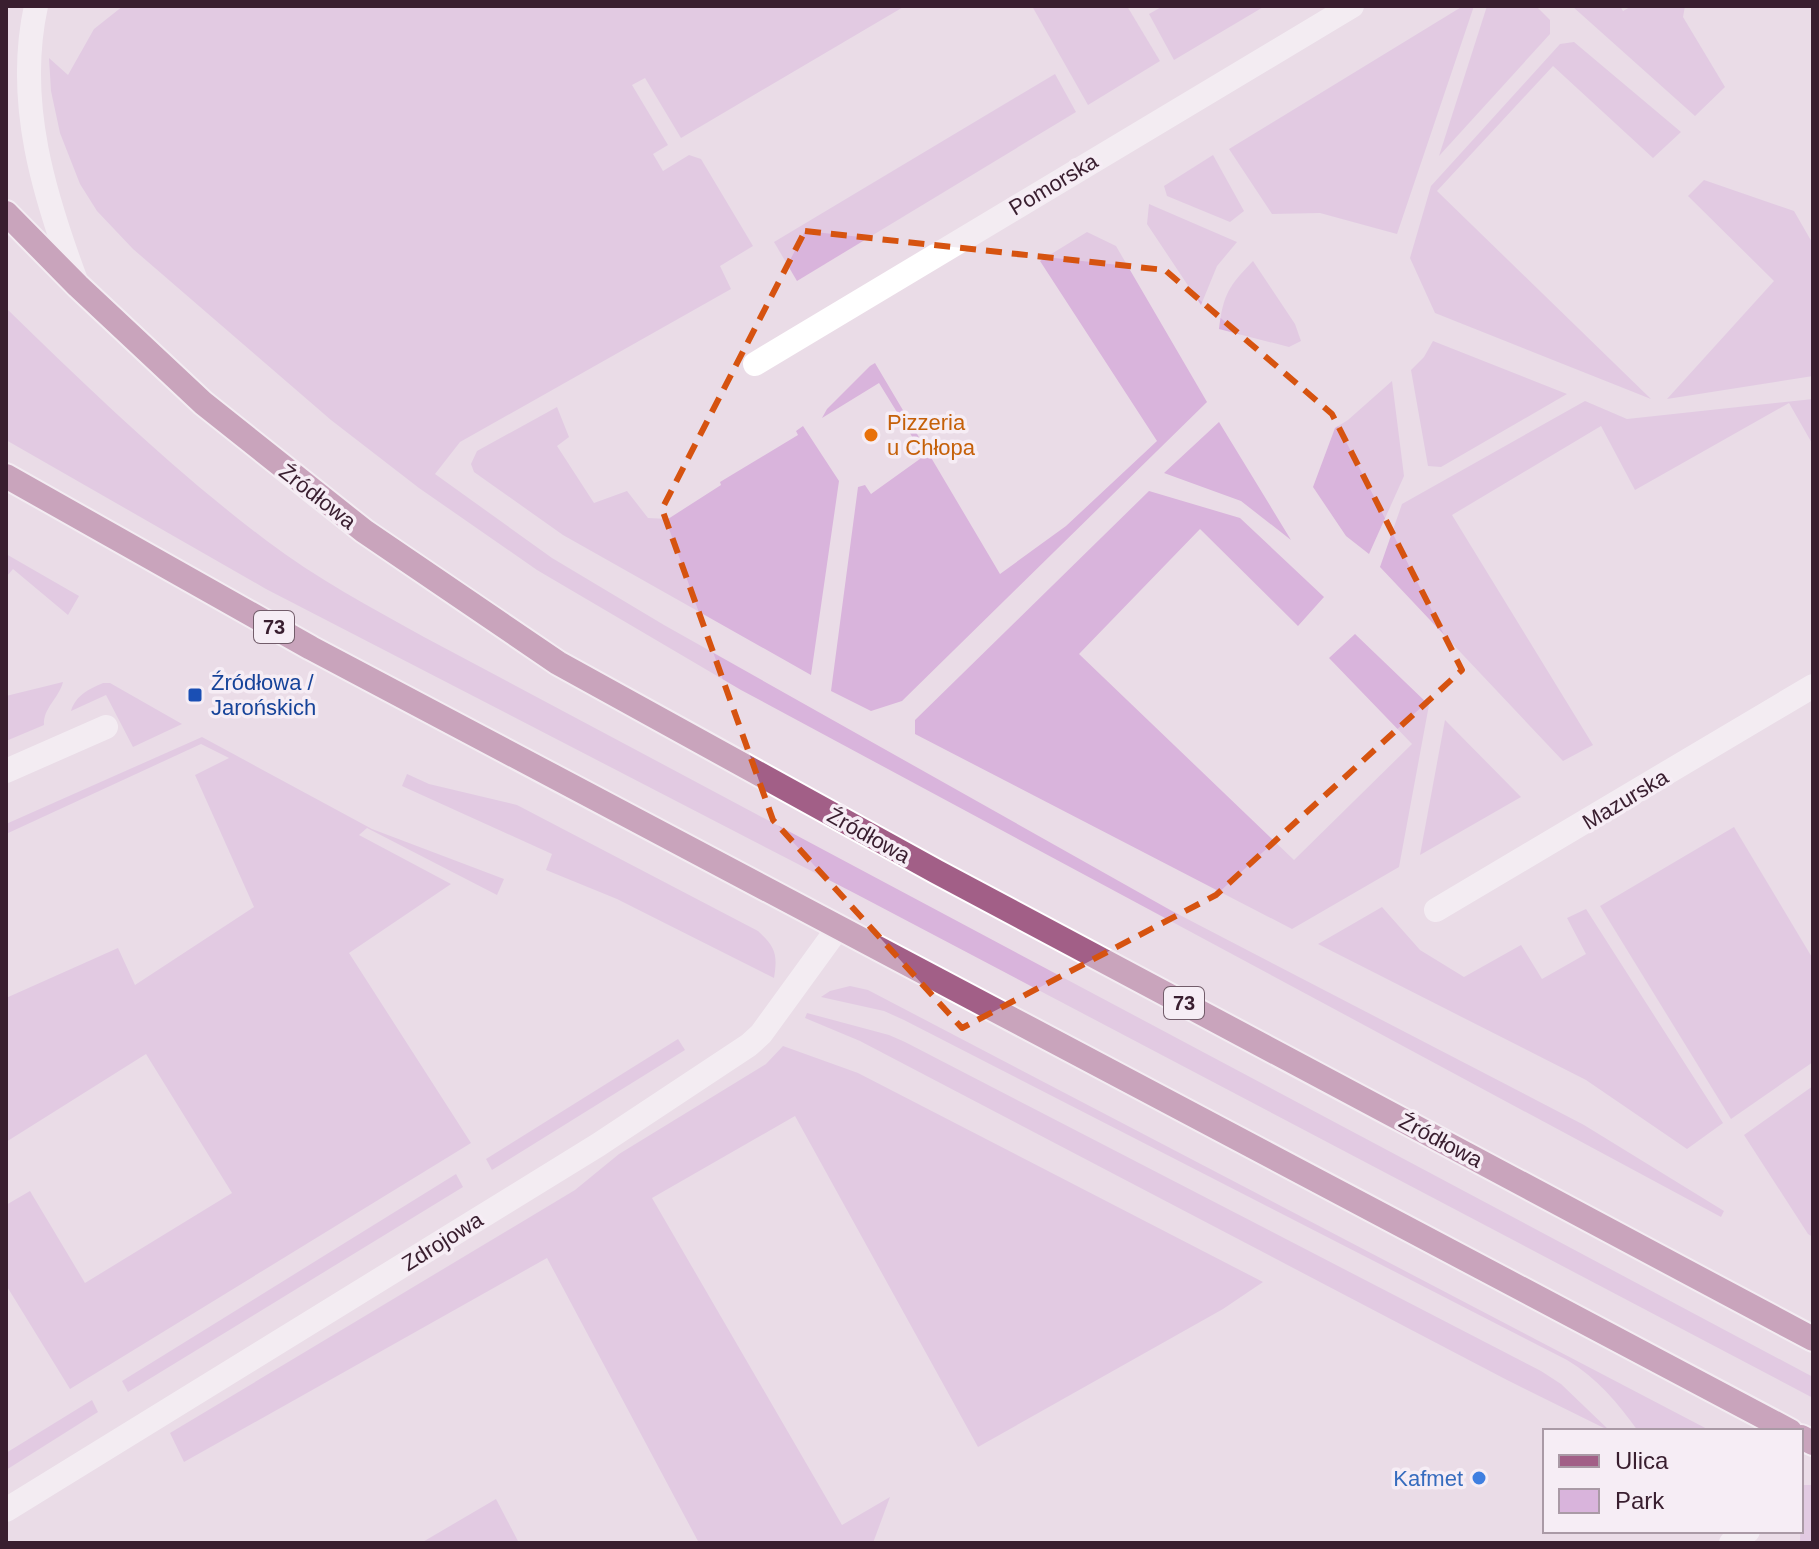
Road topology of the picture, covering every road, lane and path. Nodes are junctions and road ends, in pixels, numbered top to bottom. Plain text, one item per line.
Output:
1 (36, 6) edge
2 (1352, 6) edge
3 (6, 213) edge
4 (78, 286) junction
5 (755, 364) dead end
6 (6, 476) edge
7 (1813, 686) edge
8 (106, 727) dead end
9 (6, 771) edge
10 (1436, 910) dead end
11 (838, 928) junction
12 (1813, 1339) edge
13 (1766, 1425) edge
14 (6, 1510) edge

1 - 4 street
2 - 5 street, Pomorska
3 - 4 main road, Źródłowa / 73
4 - 12 main road, Źródłowa / 73
6 - 11 main road, 73
7 - 10 street, Mazurska
8 - 9 street
11 - 13 main road, 73
11 - 14 street, Zdrojowa

